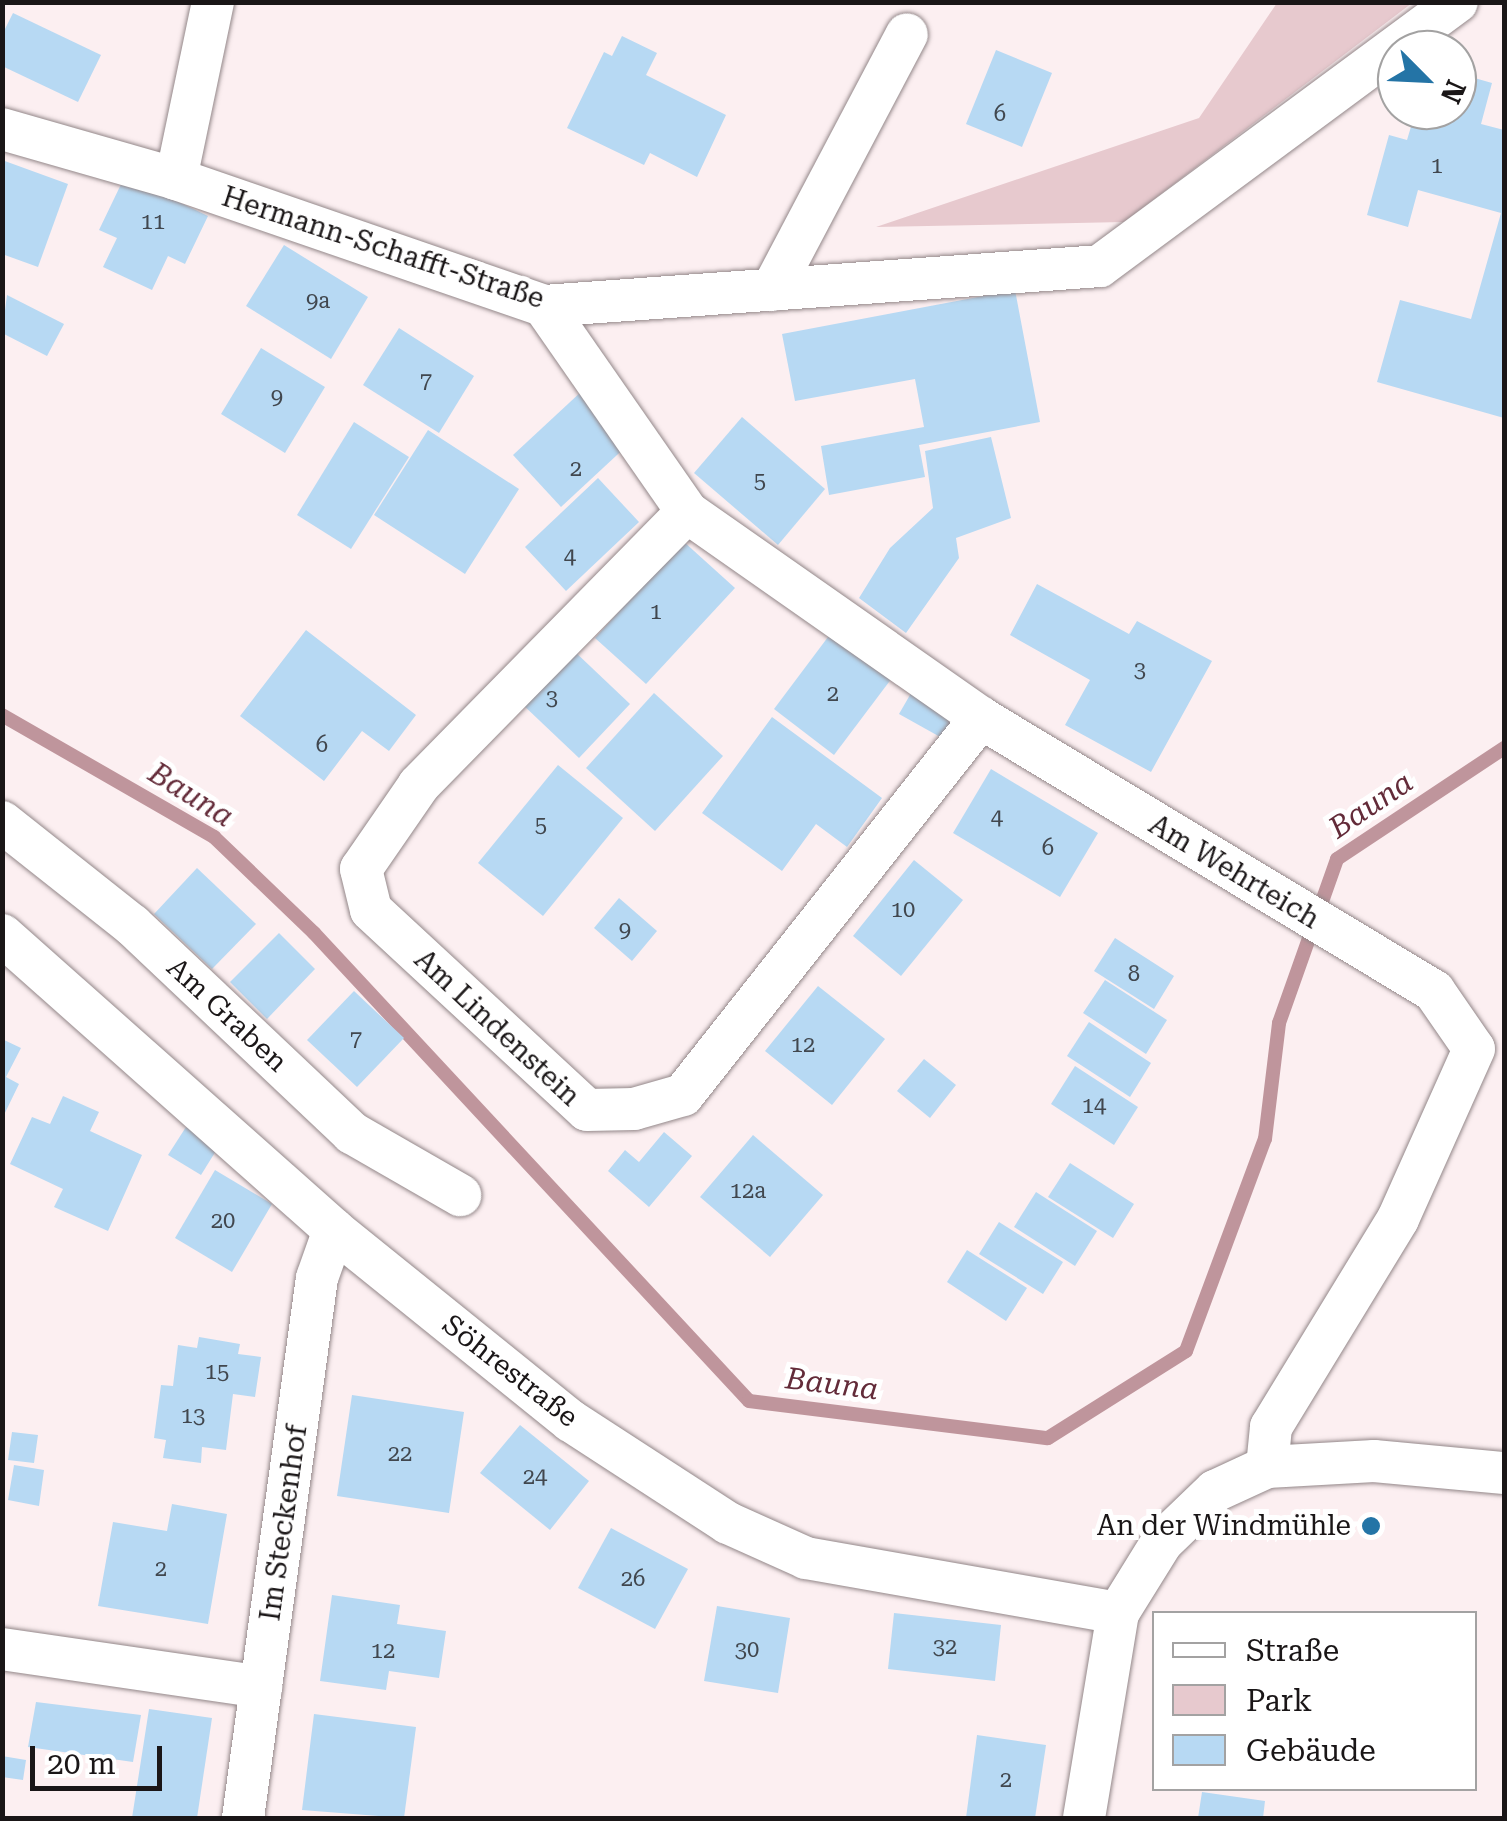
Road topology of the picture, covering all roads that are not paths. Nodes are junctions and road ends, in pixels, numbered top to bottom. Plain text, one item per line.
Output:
1 (212, 2) edge
2 (1456, 2) edge
3 (906, 34) dead end
4 (2, 129) edge
5 (176, 179) junction
6 (772, 290) junction
7 (544, 306) junction
8 (688, 512) junction
9 (981, 718) junction
10 (2, 822) edge
11 (2, 935) edge
12 (460, 1195) dead end
13 (334, 1230) junction
14 (1267, 1468) junction
15 (1504, 1473) edge
16 (1118, 1613) junction
17 (2, 1649) edge
18 (261, 1688) junction
19 (242, 1818) edge
20 (1084, 1818) edge

1 - 5 street
2 - 6 street, Hermann-Schafft-Straße
3 - 6 street
4 - 5 street, Hermann-Schafft-Straße
5 - 7 street, Hermann-Schafft-Straße
6 - 7 street, Hermann-Schafft-Straße
7 - 8 street, Am Wehrteich
8 - 9 street, Am Wehrteich
8 - 9 street, Am Lindenstein
9 - 14 street, Am Wehrteich
10 - 12 street, Am Graben
11 - 13 street, Söhrestraße
13 - 16 street, Söhrestraße
13 - 18 street, Im Steckenhof
14 - 15 street
14 - 16 street
16 - 20 street
17 - 18 street
18 - 19 street, Im Steckenhof

